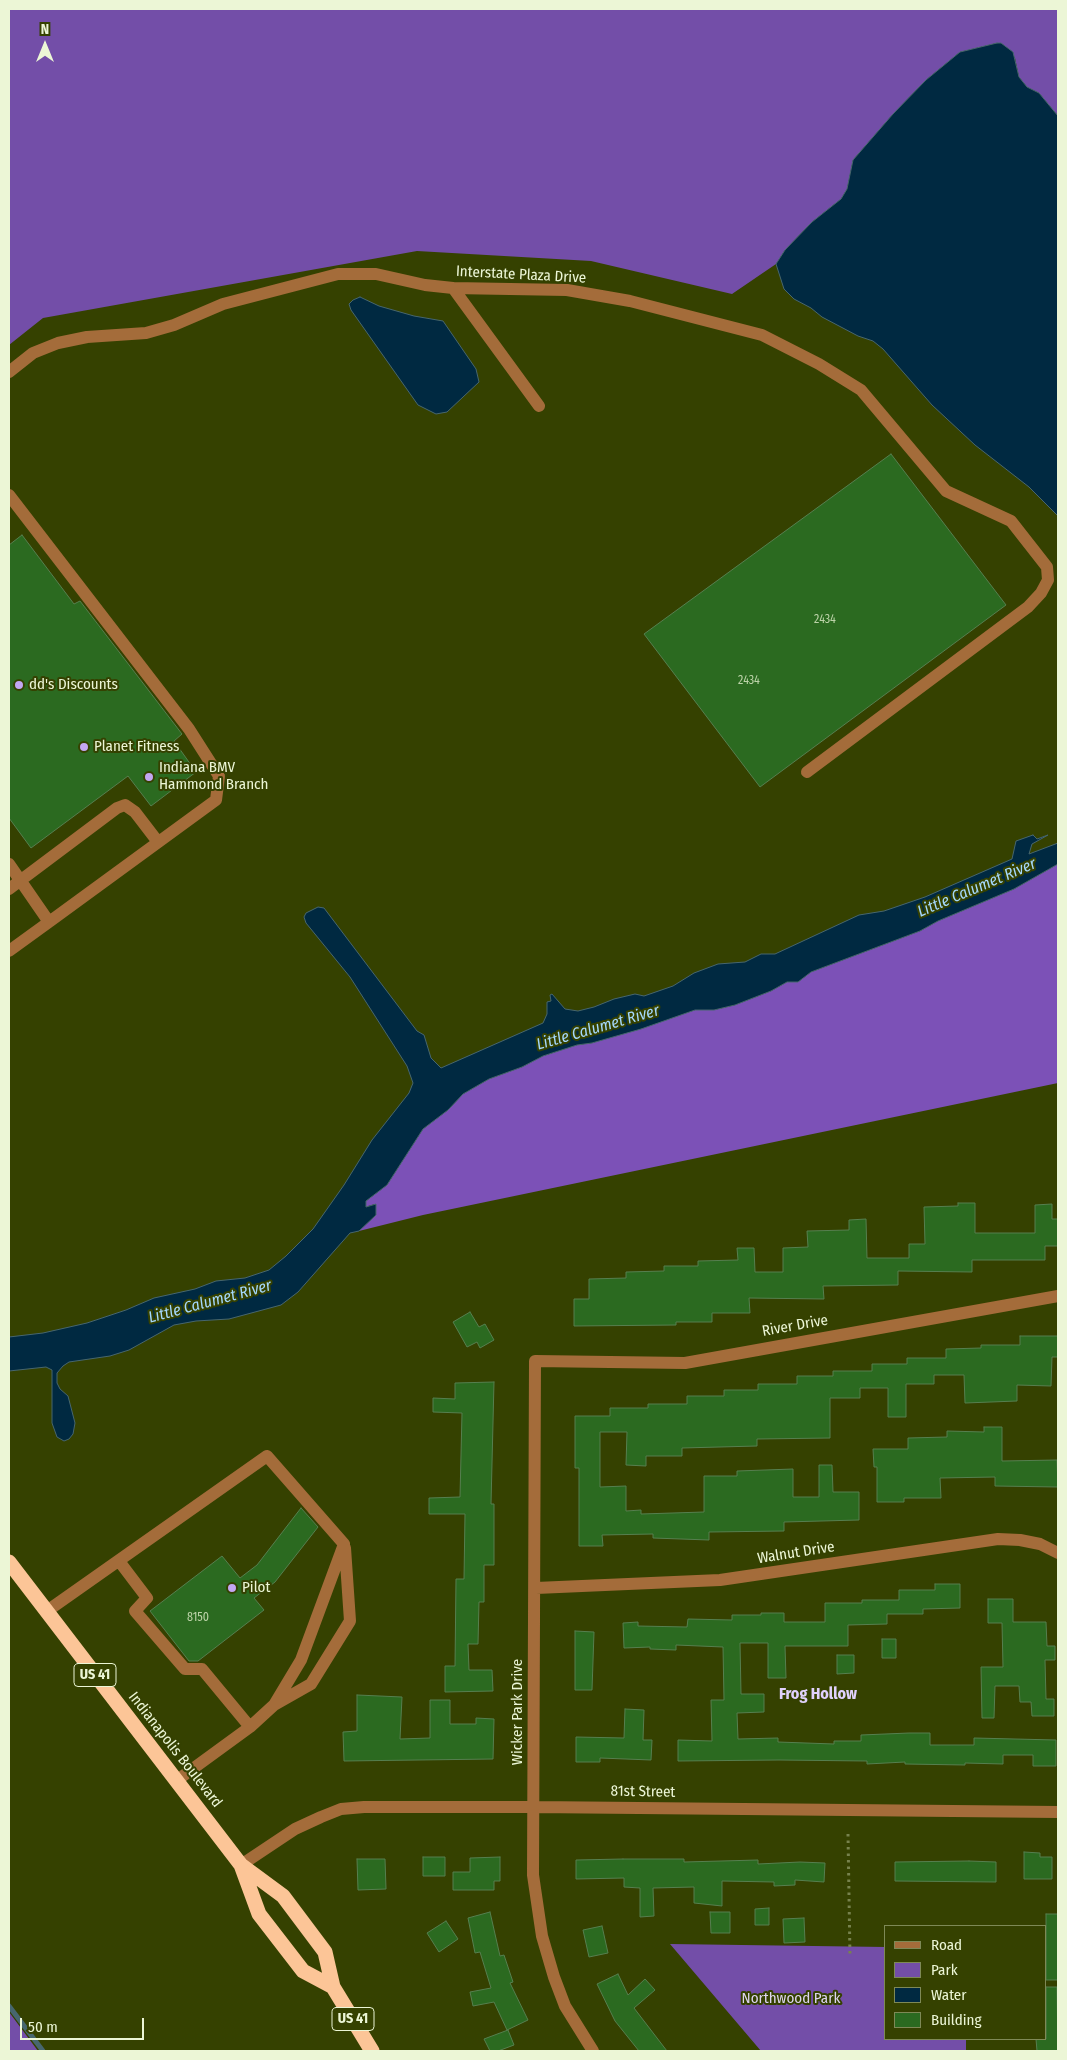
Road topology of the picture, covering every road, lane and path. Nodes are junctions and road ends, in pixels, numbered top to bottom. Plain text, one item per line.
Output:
1 (454, 288) junction
2 (9, 372) edge
3 (539, 406) dead end
4 (9, 495) edge
5 (807, 772) dead end
6 (158, 842) junction
7 (9, 864) edge
8 (20, 880) junction
9 (9, 889) edge
10 (49, 922) junction
11 (9, 951) edge
12 (1058, 1296) edge
13 (535, 1361) joint
14 (344, 1544) junction
15 (1058, 1553) edge
16 (119, 1561) junction
17 (9, 1562) edge
18 (536, 1588) junction
19 (47, 1612) junction
20 (274, 1704) junction
21 (250, 1727) junction
22 (176, 1781) junction
23 (534, 1807) junction
24 (1058, 1812) edge
25 (848, 1834) dead end
26 (241, 1865) junction
27 (850, 1957) dead end
28 (333, 1987) junction
29 (372, 2051) edge
30 (593, 2051) edge

1 - 2 street, Interstate Plaza Drive
1 - 3 street
1 - 5 street, Interstate Plaza Drive
4 - 6 street
6 - 8 street
6 - 10 street
7 - 8 street
8 - 9 street
8 - 10 street
10 - 11 street
12 - 13 street, River Drive
13 - 18 street, Wicker Park Drive
14 - 16 street
14 - 20 street
14 - 20 street
15 - 18 street, Walnut Drive
16 - 19 street
16 - 21 street
17 - 19 highway, Indianapolis Boulevard / US 41
18 - 23 street, Wicker Park Drive
19 - 22 highway, Indianapolis Boulevard / US 41
20 - 21 street
21 - 22 street
22 - 26 highway, Indianapolis Boulevard / US 41
23 - 24 street, 81st Street
23 - 26 street, 81st Street
23 - 30 street, Wicker Park Drive
25 - 27 path
26 - 28 highway, Indianapolis Boulevard / US 41
26 - 28 highway, Indianapolis Boulevard / US 41
28 - 29 highway, Indianapolis Boulevard / US 41

